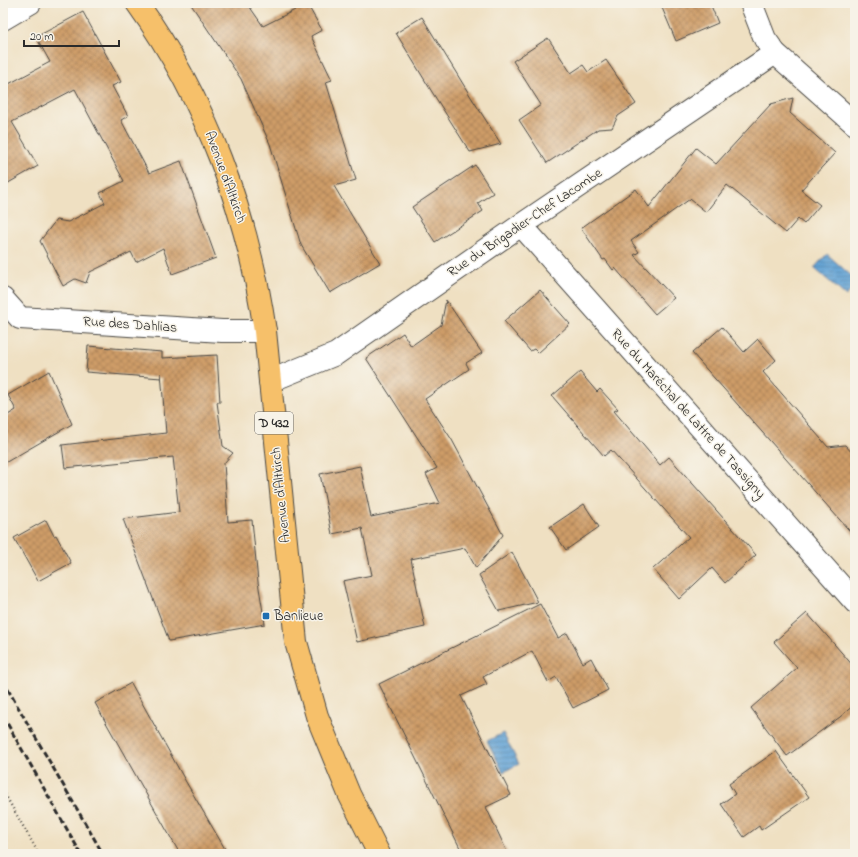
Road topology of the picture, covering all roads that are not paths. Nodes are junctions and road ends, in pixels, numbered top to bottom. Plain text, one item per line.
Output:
1 (30, 3) edge
2 (136, 3) edge
3 (751, 3) edge
4 (3, 19) edge
5 (775, 53) junction
6 (855, 124) edge
7 (521, 225) junction
8 (3, 299) edge
9 (265, 331) junction
10 (270, 381) junction
11 (855, 602) edge
12 (379, 854) edge

1 - 4 street
2 - 9 main road, Avenue d'Altkirch / D 432
3 - 5 street
5 - 6 street
5 - 7 street, Rue du Brigadier-Chef Lacombe
7 - 10 street, Rue du Brigadier-Chef Lacombe
7 - 11 street, Rue du Maréchal de Lattre de Tassigny
8 - 9 street, Rue des Dahlias
9 - 10 main road, Avenue d'Altkirch / D 432
10 - 12 main road, Avenue d'Altkirch / D 432

